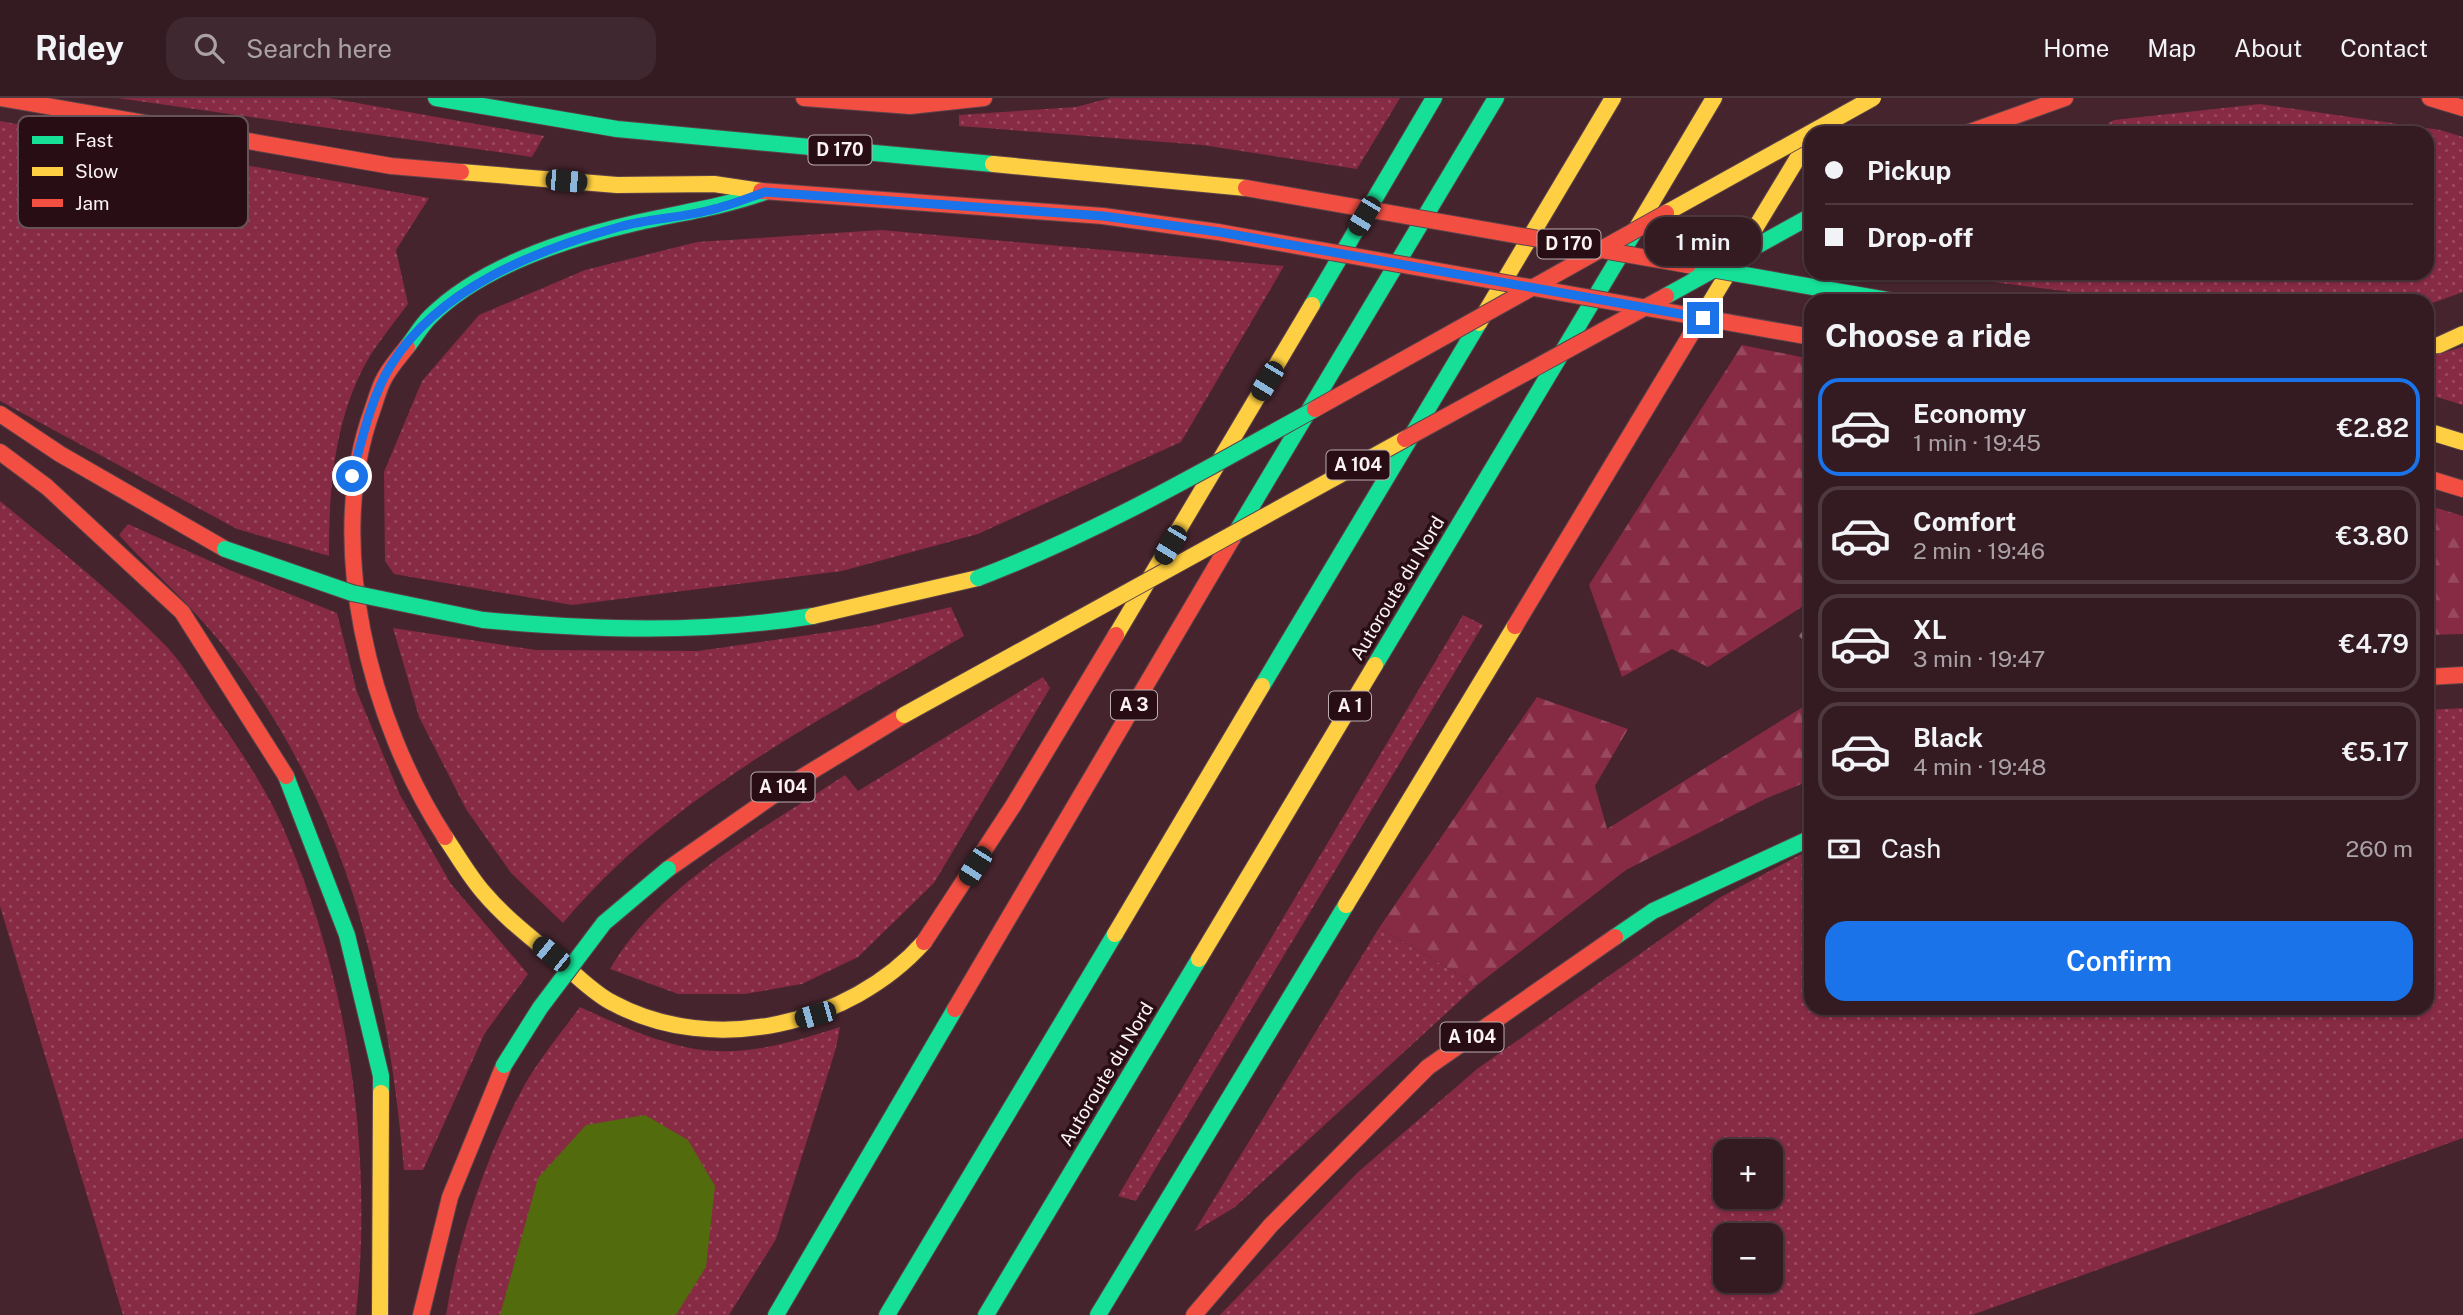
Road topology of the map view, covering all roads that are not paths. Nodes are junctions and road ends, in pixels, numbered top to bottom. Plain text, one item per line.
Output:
1 (1, 98) edge
2 (436, 98) edge
3 (804, 98) edge
4 (984, 98) edge
5 (1434, 98) edge
6 (1496, 98) edge
7 (1613, 98) edge
8 (1714, 98) edge
9 (1835, 98) edge
10 (1873, 98) edge
11 (2430, 98) edge
12 (2062, 99) edge
13 (2463, 108) edge
14 (104, 116) edge
15 (1818, 126) edge
16 (1823, 126) edge
17 (1987, 126) edge
18 (1804, 136) edge
19 (248, 141) edge
20 (1804, 148) edge
21 (765, 192) junction
22 (1804, 220) edge
23 (1853, 294) edge
24 (2463, 334) edge
25 (1804, 336) edge
26 (2434, 345) edge
27 (0, 414) edge
28 (2434, 433) edge
29 (2463, 442) edge
30 (0, 452) edge
31 (2434, 480) edge
32 (2463, 489) edge
33 (2463, 675) edge
34 (2434, 677) edge
35 (1804, 841) edge
36 (380, 1315) edge
37 (421, 1315) edge
38 (776, 1315) edge
39 (887, 1315) edge
40 (986, 1315) edge
41 (1098, 1315) edge
42 (1194, 1315) edge

1 - 14 highway
2 - 23 highway, D 170, bridge
3 - 4 highway
5 - 21 highway
6 - 38 highway, A 3
7 - 39 highway
8 - 40 highway, Autoroute du Nord / A 1
9 - 15 highway
10 - 16 highway, bridge
11 - 13 highway
12 - 17 highway
18 - 27 highway, bridge
19 - 21 highway
20 - 41 highway
21 - 25 highway, bridge
22 - 37 highway, A 104, bridge
24 - 26 highway
28 - 29 highway
30 - 36 highway
31 - 32 highway
33 - 34 highway
35 - 42 highway, A 104

